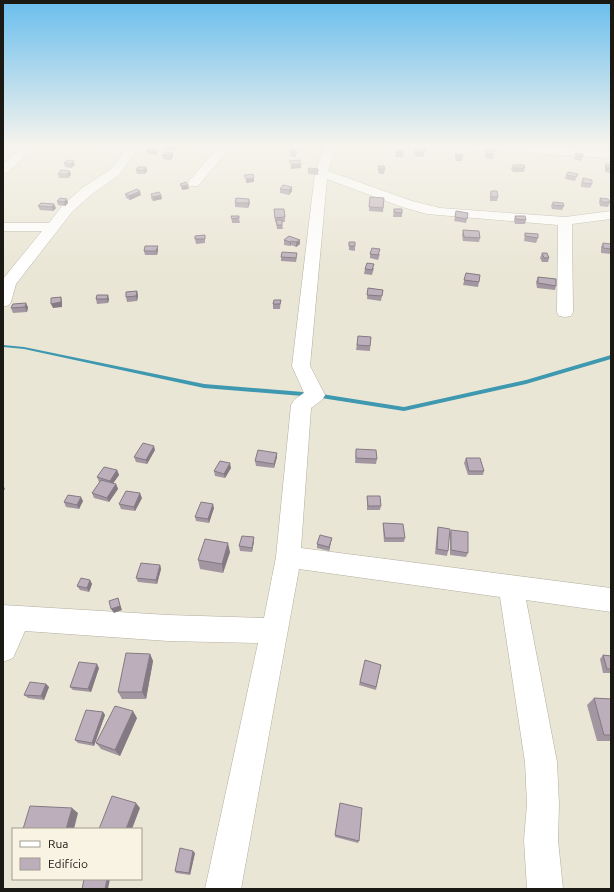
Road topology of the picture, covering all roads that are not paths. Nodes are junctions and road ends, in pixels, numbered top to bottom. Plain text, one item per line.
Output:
1 (95, 187) edge
2 (320, 187) edge
3 (360, 187) edge
4 (611, 215) edge
5 (565, 221) junction
6 (3, 227) edge
7 (52, 227) junction
8 (3, 302) edge
9 (565, 312) dead end
10 (288, 557) junction
11 (511, 586) junction
12 (611, 600) edge
13 (10, 618) edge
14 (274, 631) junction
15 (3, 649) edge
16 (223, 889) edge
17 (545, 889) edge

1 - 7 street
2 - 10 street
3 - 5 street
4 - 5 street
5 - 9 street
6 - 7 street
7 - 8 street
10 - 11 street
10 - 14 street
11 - 12 street
11 - 17 street
13 - 14 street
13 - 15 street
14 - 16 street

